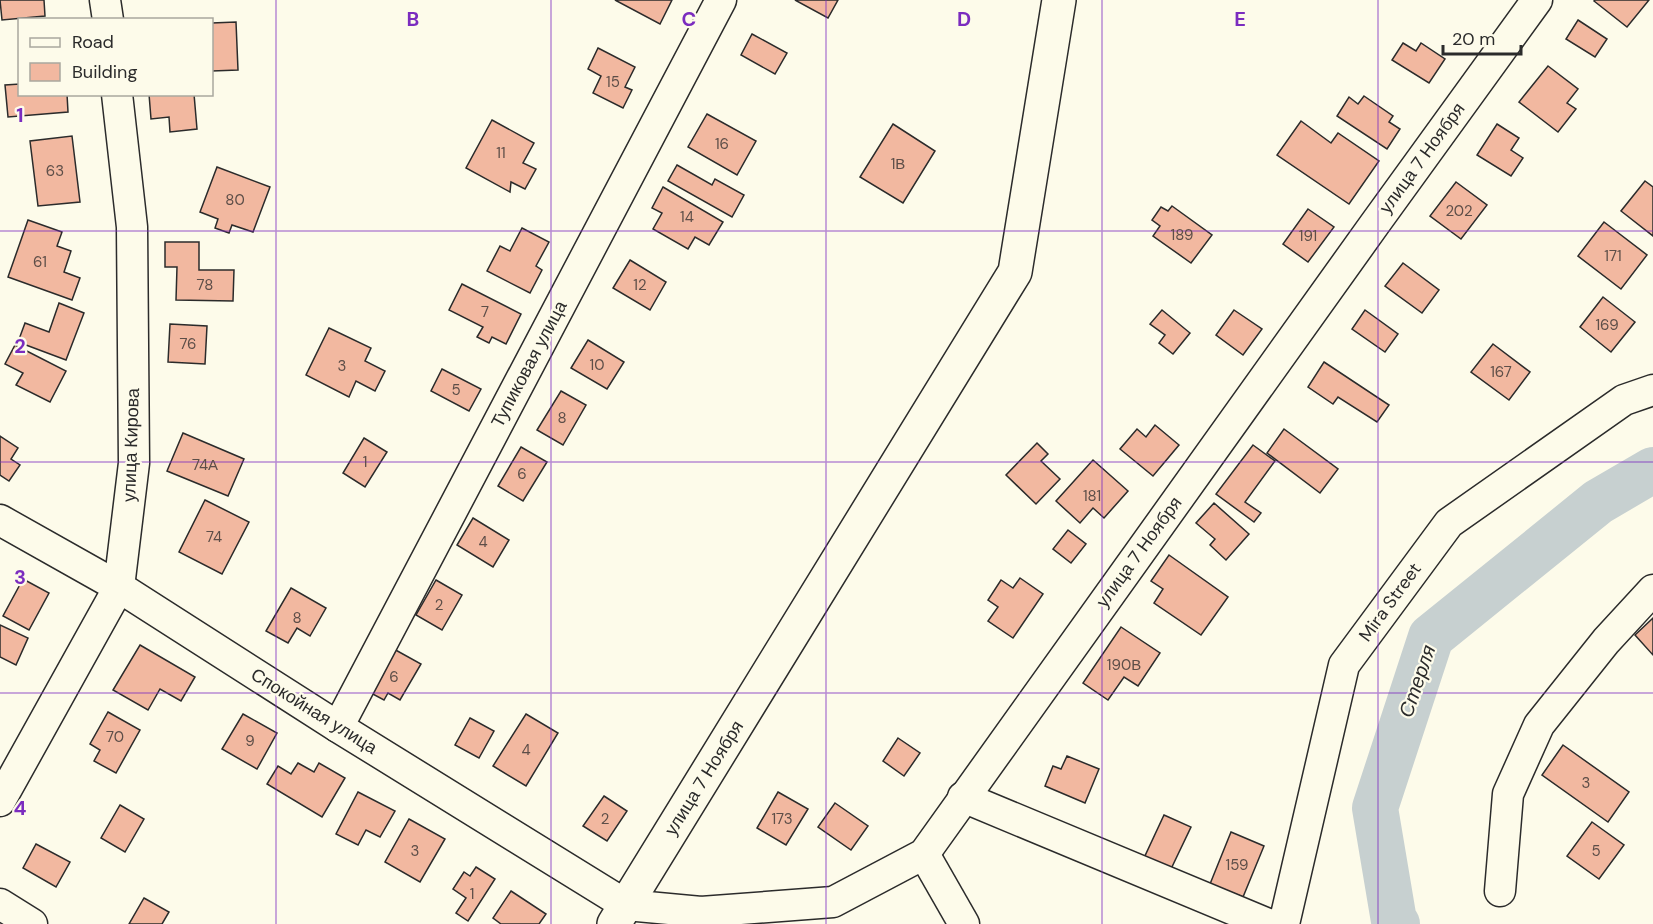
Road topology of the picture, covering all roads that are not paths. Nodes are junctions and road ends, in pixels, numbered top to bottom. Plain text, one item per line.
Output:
1 (105, 0) edge
2 (721, 0) edge
3 (1059, 0) edge
4 (1537, 0) edge
5 (108, 18) edge
6 (117, 96) edge
7 (1653, 390) edge
8 (0, 520) edge
9 (119, 587) junction
10 (1653, 590) edge
11 (338, 727) junction
12 (963, 796) junction
13 (0, 801) edge
14 (924, 854) junction
15 (1500, 891) dead end
16 (0, 904) edge
17 (620, 914) edge
18 (32, 924) edge
19 (964, 924) edge
20 (1268, 924) edge
21 (1284, 924) edge

1 - 5 street
2 - 11 street, Тупиковая улица
3 - 17 main road, улица 7 Ноября
4 - 12 street, улица 7 Ноября
6 - 9 street, улица Кирова
7 - 21 street, Mira Street
8 - 9 street, Спокойная улица
9 - 11 street, Спокойная улица
9 - 13 street, улица Кирова
10 - 15 street
11 - 17 street, Спокойная улица
12 - 14 street, улица 7 Ноября
12 - 20 street
14 - 17 street, улица 7 Ноября
14 - 19 street
16 - 18 street

